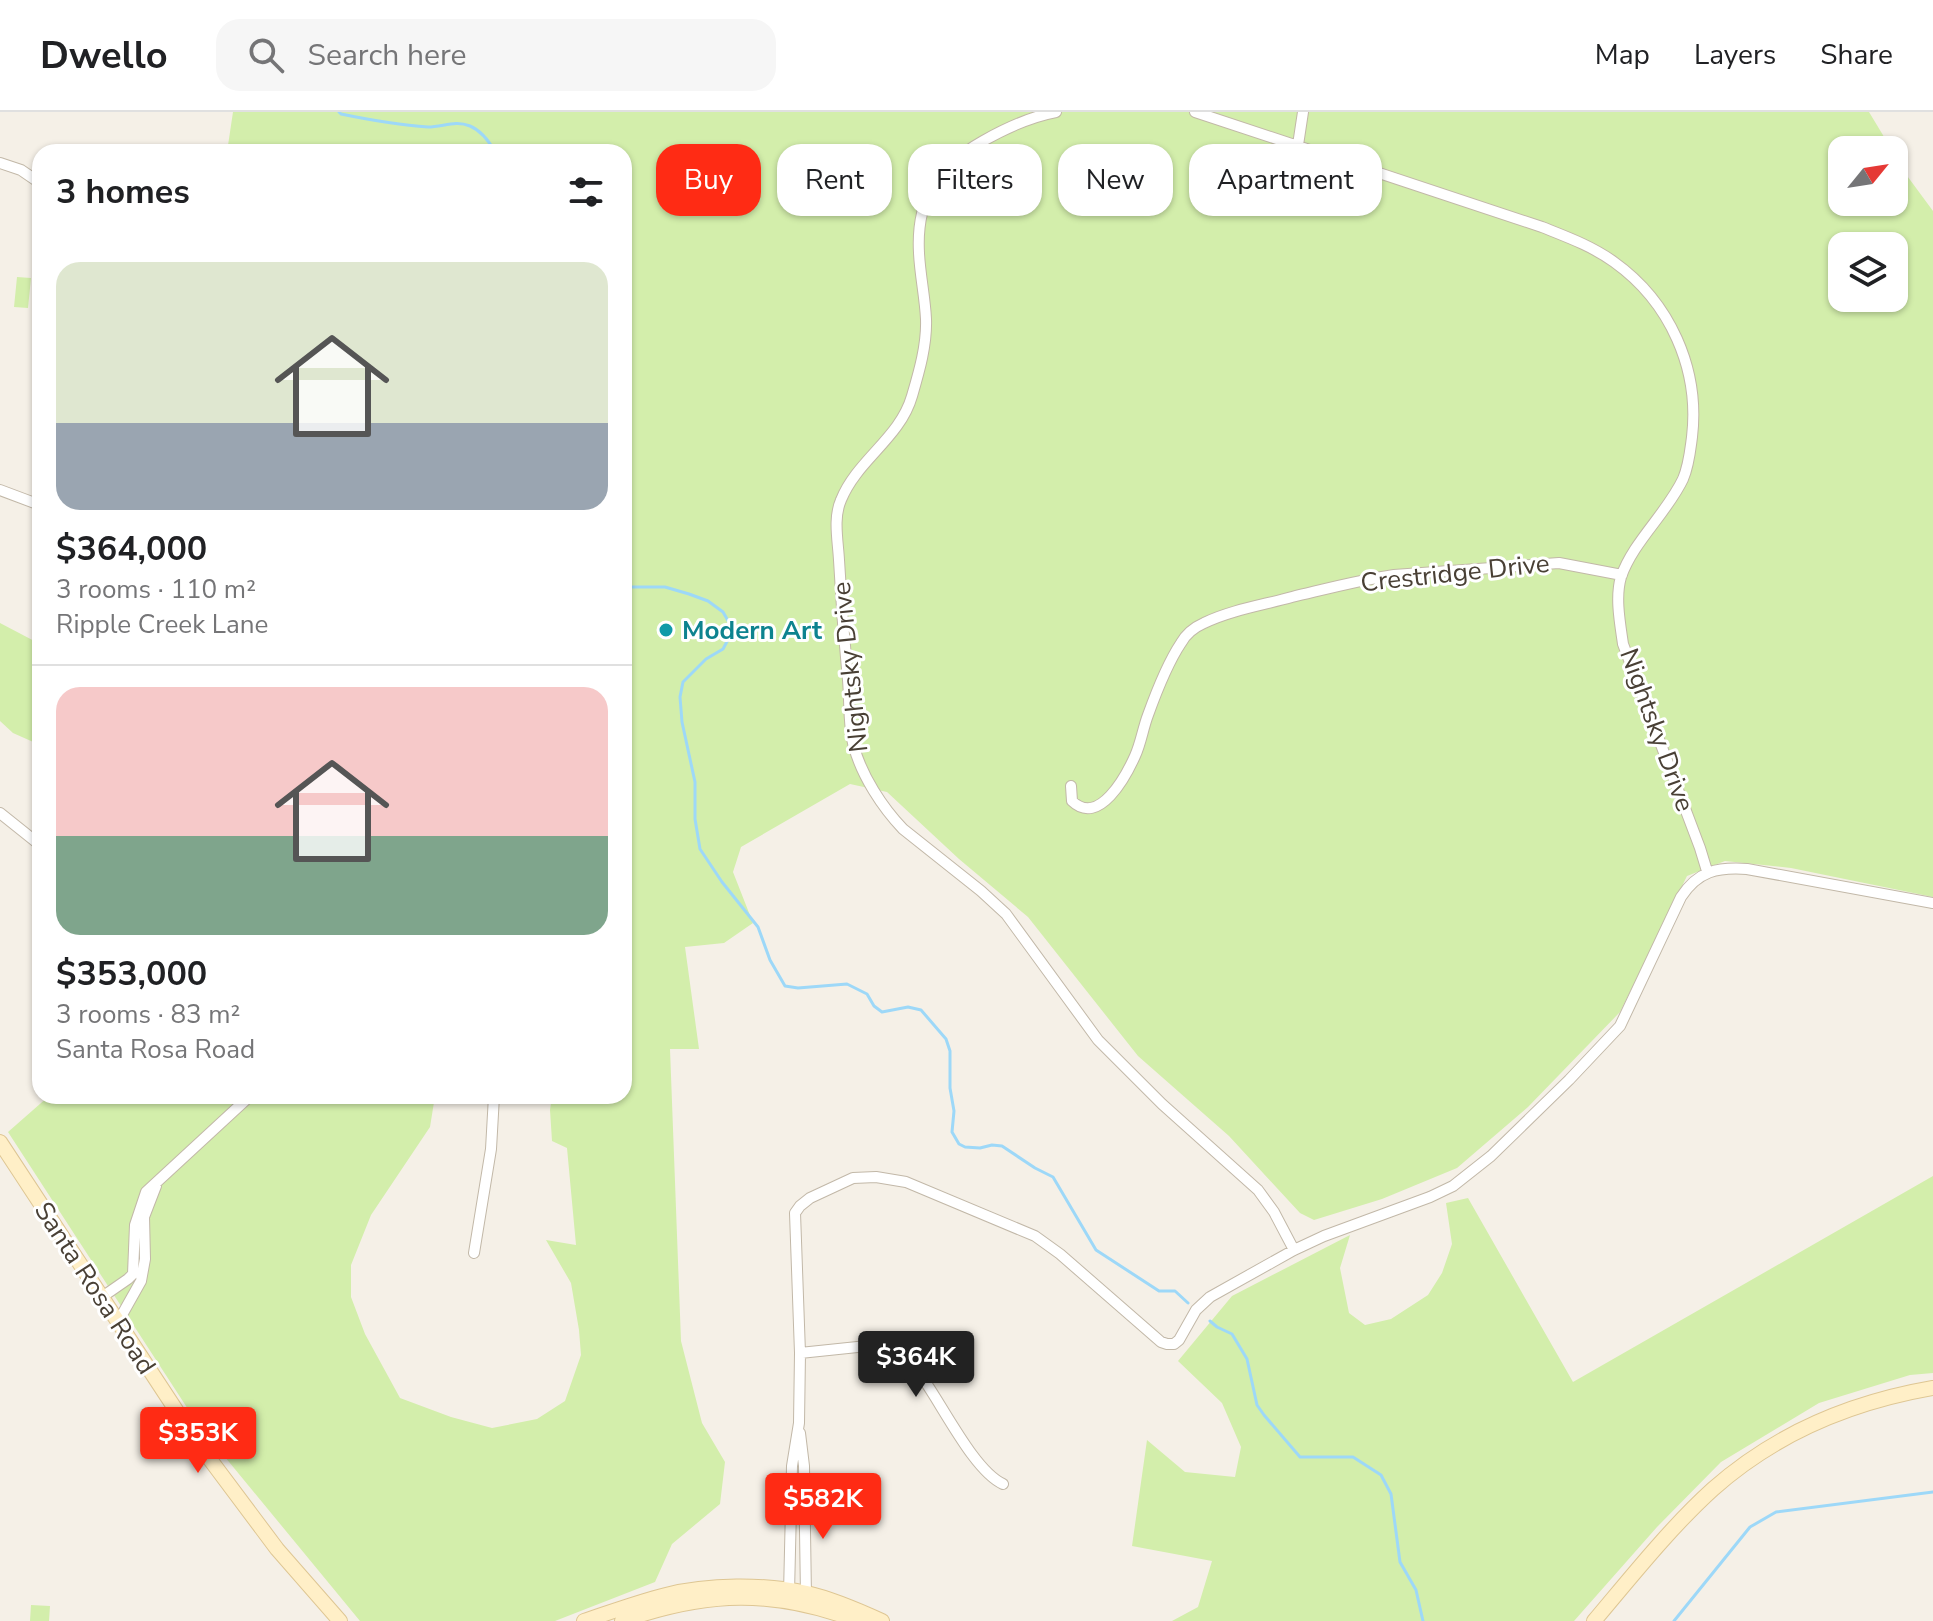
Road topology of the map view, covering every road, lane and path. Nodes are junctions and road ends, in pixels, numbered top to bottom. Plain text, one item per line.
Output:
1 (1056, 112) edge
2 (1195, 112) edge
3 (1303, 112) edge
4 (1295, 144) edge
5 (1298, 144) edge
6 (0, 163) edge
7 (1382, 174) edge
8 (32, 178) edge
9 (0, 490) edge
10 (32, 502) edge
11 (1622, 575) junction
12 (1071, 786) dead end
13 (0, 813) edge
14 (32, 839) edge
15 (1707, 871) junction
16 (1933, 903) edge
17 (241, 1104) edge
18 (494, 1104) edge
19 (0, 1142) edge
20 (158, 1180) junction
21 (1294, 1250) junction
22 (474, 1253) dead end
23 (102, 1297) junction
24 (115, 1319) junction
25 (800, 1353) junction
26 (1933, 1388) edge
27 (799, 1427) junction
28 (1003, 1484) dead end
29 (789, 1596) junction
30 (805, 1598) junction
31 (340, 1621) edge
32 (584, 1621) edge
33 (622, 1621) edge
34 (858, 1621) edge
35 (882, 1621) edge
36 (1594, 1621) edge

1 - 21 street, Nightsky Drive
2 - 4 street, Nightsky Drive
3 - 5 street
6 - 8 street
7 - 11 street, Nightsky Drive
9 - 10 street
11 - 12 street, Crestridge Drive
11 - 15 street, Nightsky Drive
13 - 14 street
15 - 16 street
15 - 21 street
17 - 20 street
18 - 22 street
19 - 23 main road, Santa Rosa Road
20 - 23 street
20 - 24 street
21 - 25 street
23 - 24 main road, Santa Rosa Road
24 - 31 main road, Santa Rosa Road
25 - 27 street
25 - 28 street
26 - 36 main road
27 - 29 street
27 - 30 street
29 - 30 main road
29 - 32 main road
29 - 33 main road
30 - 34 main road
30 - 35 main road

